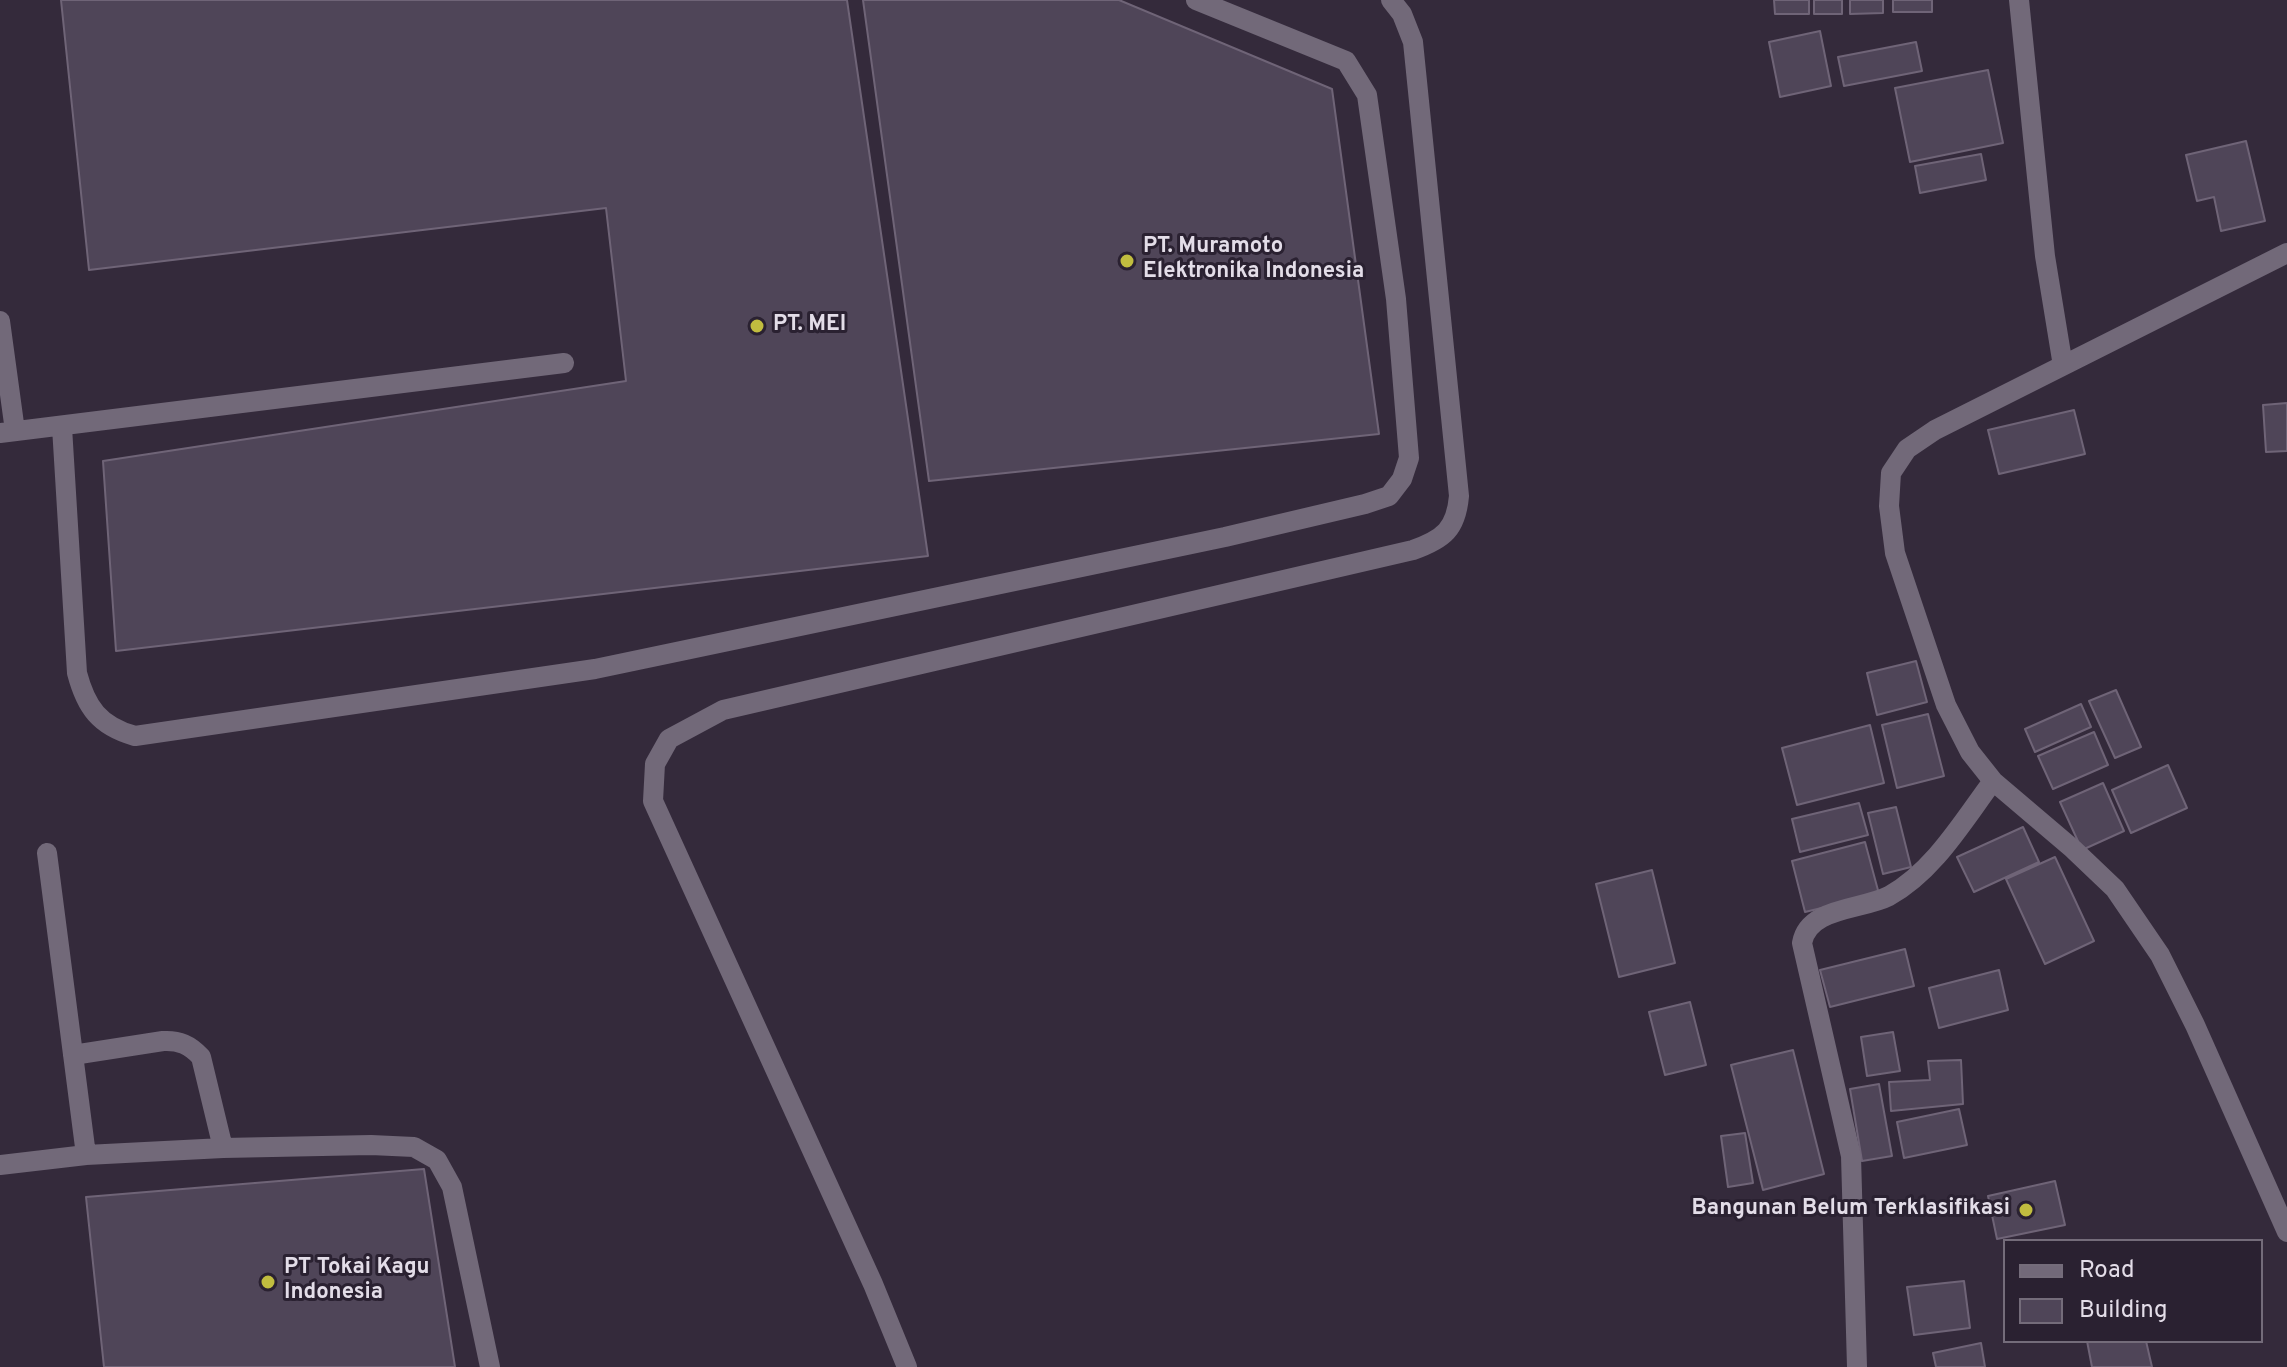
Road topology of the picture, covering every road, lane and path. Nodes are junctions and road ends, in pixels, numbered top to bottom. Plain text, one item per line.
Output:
1 (1196, 0) edge
2 (1391, 0) edge
3 (2019, 0) edge
4 (2287, 253) edge
5 (0, 321) edge
6 (564, 363) dead end
7 (2063, 366) junction
8 (62, 427) junction
9 (8, 432) edge
10 (1993, 781) junction
11 (47, 853) dead end
12 (73, 1055) junction
13 (223, 1148) junction
14 (86, 1155) junction
15 (0, 1165) edge
16 (2287, 1232) edge
17 (490, 1367) edge
18 (907, 1367) edge
19 (1857, 1367) edge

1 - 8 street
2 - 18 street
3 - 7 street
4 - 7 street
5 - 9 street
6 - 8 street
7 - 10 street
8 - 9 street
10 - 16 street
10 - 19 street
11 - 12 street
12 - 13 street
12 - 14 street
13 - 14 street
13 - 17 street
14 - 15 street

